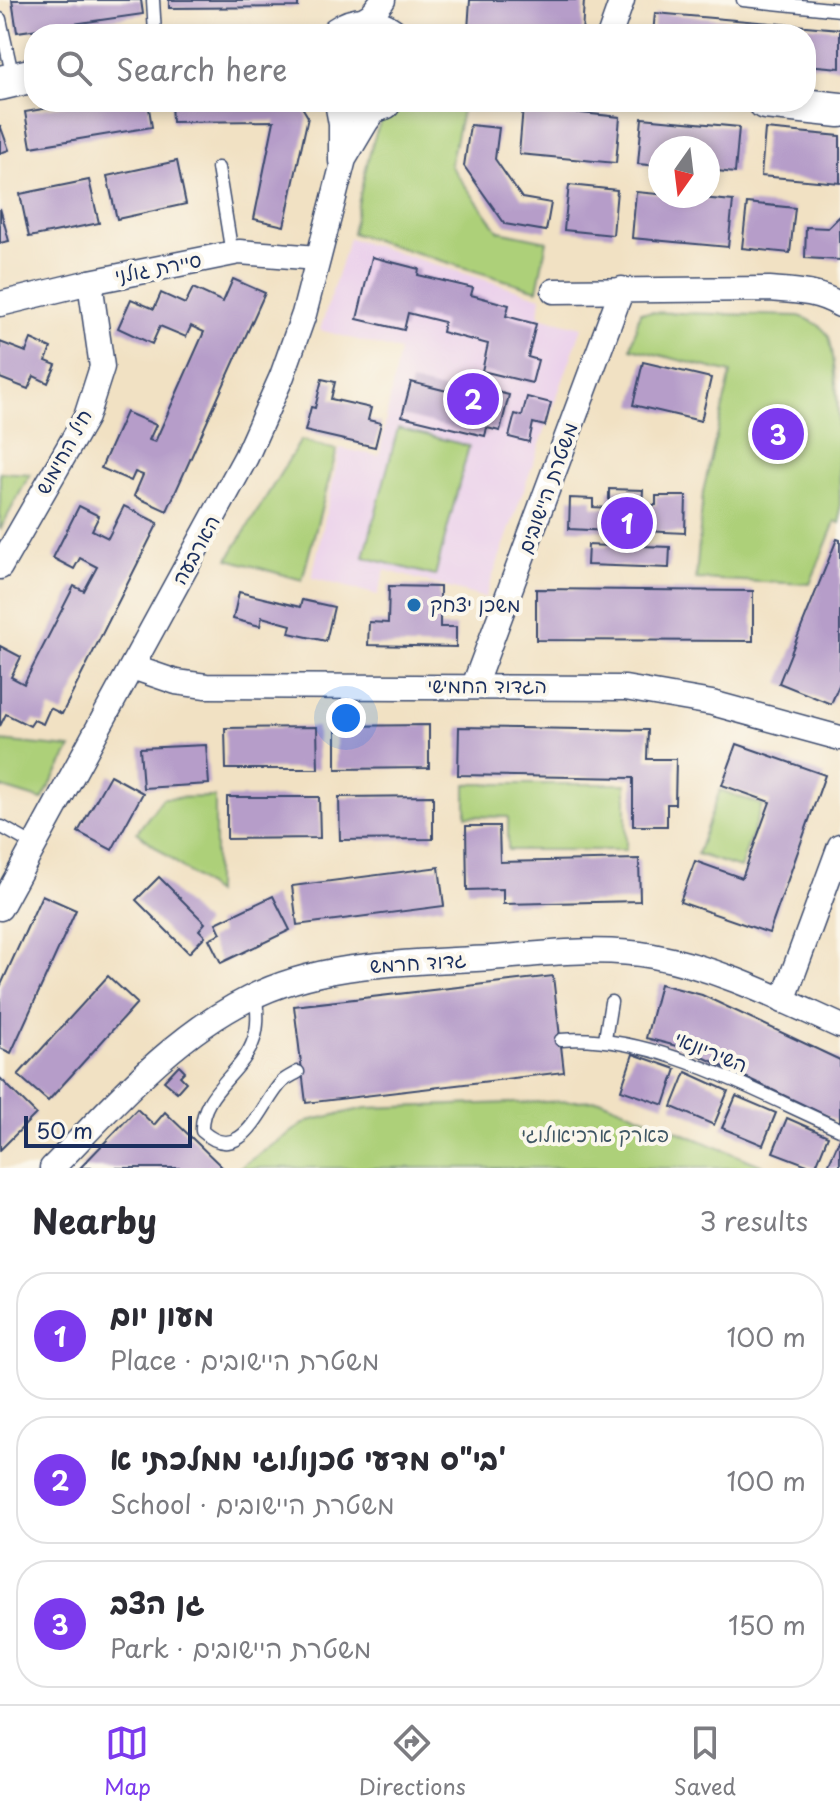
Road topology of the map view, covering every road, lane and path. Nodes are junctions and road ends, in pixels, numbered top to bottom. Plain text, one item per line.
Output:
1 (153, 0) edge
2 (383, 0) edge
3 (391, 0) edge
4 (622, 0) edge
5 (743, 0) edge
6 (840, 10) edge
7 (0, 19) edge
8 (154, 24) edge
9 (357, 24) edge
10 (392, 24) edge
11 (614, 24) edge
12 (16, 79) edge
13 (816, 107) edge
14 (840, 110) edge
15 (338, 112) edge
16 (375, 112) edge
17 (218, 168) dead end
18 (340, 171) junction
19 (232, 254) junction
20 (318, 258) junction
21 (90, 282) junction
22 (622, 289) junction
23 (554, 291) dead end
24 (0, 304) edge
25 (840, 305) edge
26 (0, 567) edge
27 (132, 667) junction
28 (474, 686) junction
29 (840, 738) edge
30 (2, 827) edge
31 (34, 845) junction
32 (840, 846) edge
33 (0, 908) edge
34 (256, 995) junction
35 (783, 1001) junction
36 (611, 1002) dead end
37 (840, 1026) edge
38 (605, 1039) junction
39 (561, 1040) dead end
40 (298, 1072) dead end
41 (840, 1129) edge
42 (52, 1168) edge

1 - 8 lane
2 - 9 street
3 - 10 street
4 - 11 street
5 - 6 lane
7 - 12 lane
13 - 14 street
15 - 18 street, הארבעה
16 - 18 street, הארבעה
17 - 19 lane
18 - 20 street, הארבעה
19 - 20 street, סיירת גולני
19 - 21 street, סיירת גולני
20 - 27 street, הארבעה
21 - 24 street, סיירת גולני
21 - 26 street, חיל החימוש
22 - 23 street
22 - 25 street
22 - 28 street, משטרת היישובים
27 - 28 street, הגדוד החמישי
27 - 31 street, הארבעה
28 - 29 street, הגדוד החמישי
30 - 31 lane
31 - 33 street, הארבעה
32 - 35 street
34 - 35 street, גדוד חרמש
34 - 40 lane
34 - 42 street, גדוד חרמש
35 - 37 street, גדוד חרמש
36 - 38 lane
38 - 39 lane, השיריונאי
38 - 41 lane, השיריונאי

